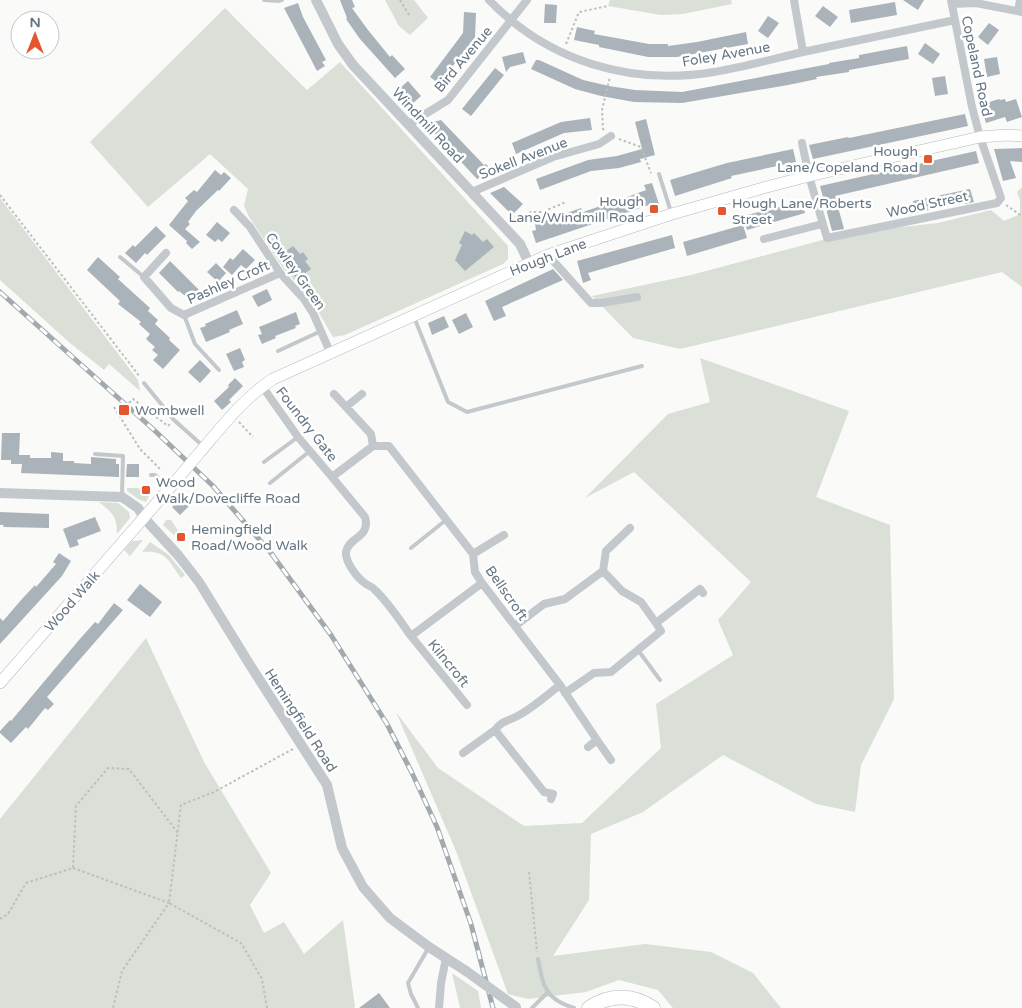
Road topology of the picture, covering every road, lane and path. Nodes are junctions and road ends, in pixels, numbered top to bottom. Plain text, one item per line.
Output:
1 (264, 0) edge
2 (282, 0) edge
3 (316, 0) edge
4 (400, 0) edge
5 (489, 0) edge
6 (527, 0) edge
7 (794, 0) edge
8 (1020, 0) edge
9 (952, 2) edge
10 (608, 6) dead end
11 (1020, 11) edge
12 (409, 15) dead end
13 (955, 20) junction
14 (511, 21) junction
15 (803, 52) junction
16 (562, 53) junction
17 (611, 70) junction
18 (409, 124) junction
19 (611, 136) junction
20 (1022, 136) edge
21 (980, 138) junction
22 (802, 143) dead end
23 (659, 174) joint
24 (809, 176) junction
25 (472, 192) junction
26 (0, 195) edge
27 (1000, 200) junction
28 (566, 202) dead end
29 (234, 210) dead end
30 (672, 214) junction
31 (1022, 216) edge
32 (501, 223) junction
33 (822, 224) junction
34 (764, 239) dead end
35 (166, 253) dead end
36 (548, 255) junction
37 (120, 257) dead end
38 (529, 262) junction
39 (280, 273) junction
40 (144, 276) junction
41 (637, 297) dead end
42 (414, 314) junction
43 (184, 316) junction
44 (321, 331) junction
45 (278, 351) dead end
46 (330, 352) junction
47 (642, 366) dead end
48 (220, 370) dead end
49 (144, 383) joint
50 (262, 386) junction
51 (334, 394) dead end
52 (362, 394) dead end
53 (129, 402) dead end
54 (347, 406) junction
55 (114, 407) dead end
56 (232, 415) junction
57 (174, 420) junction
58 (253, 437) dead end
59 (298, 437) junction
60 (374, 446) junction
61 (203, 449) junction
62 (310, 451) junction
63 (95, 454) dead end
64 (264, 462) dead end
65 (160, 469) dead end
66 (151, 475) dead end
67 (332, 477) junction
68 (270, 482) dead end
69 (172, 485) junction
70 (0, 493) edge
71 (122, 497) junction
72 (144, 518) junction
73 (446, 520) junction
74 (630, 528) dead end
75 (504, 535) dead end
76 (411, 548) dead end
77 (473, 554) junction
78 (603, 572) junction
79 (482, 583) junction
80 (703, 593) dead end
81 (656, 623) junction
82 (515, 626) junction
83 (411, 636) junction
84 (638, 650) junction
85 (660, 680) dead end
86 (0, 684) edge
87 (560, 686) junction
88 (565, 693) junction
89 (467, 705) dead end
90 (494, 730) junction
91 (597, 740) junction
92 (302, 744) junction
93 (588, 747) dead end
94 (463, 753) dead end
95 (611, 760) dead end
96 (551, 800) dead end
97 (178, 833) junction
98 (73, 868) junction
99 (529, 872) dead end
100 (169, 903) junction
101 (0, 919) edge
102 (429, 947) junction
103 (446, 958) junction
104 (538, 958) joint
105 (547, 992) junction
106 (517, 1007) edge
107 (112, 1008) edge
108 (267, 1008) edge
109 (418, 1008) edge
110 (439, 1008) edge
111 (532, 1008) edge
112 (574, 1008) edge
113 (589, 1008) edge
114 (653, 1008) edge

1 - 2 lane
3 - 18 street, Windmill Road
4 - 12 path
5 - 14 street, Foley Avenue
6 - 14 street, Bird Avenue
7 - 15 street
8 - 11 street
9 - 11 street
9 - 13 street, Copeland Road
10 - 16 path
13 - 15 street, Foley Avenue
13 - 21 street, Copeland Road
14 - 16 street, Foley Avenue
14 - 18 street, Bird Avenue
15 - 17 street, Foley Avenue
16 - 17 street, Foley Avenue
17 - 19 path
18 - 25 street, Windmill Road
19 - 23 path
19 - 25 street, Sokell Avenue
20 - 21 main road, Hough Lane
21 - 24 main road, Hough Lane
21 - 27 street
22 - 24 street
23 - 30 lane
24 - 30 main road, Hough Lane
24 - 33 street
25 - 32 street, Windmill Road
26 - 49 path
27 - 31 path
27 - 33 street, Wood Street
28 - 32 path
29 - 39 street, Cowley Green
30 - 36 main road, Hough Lane
32 - 38 street, Windmill Road
33 - 34 street
35 - 40 street
36 - 38 main road, Hough Lane
36 - 41 street
37 - 40 lane
38 - 42 main road, Hough Lane
39 - 43 street, Pashley Croft
39 - 44 street, Cowley Green
40 - 43 street, Pashley Croft
42 - 46 main road, Hough Lane
42 - 47 lane
43 - 48 lane
44 - 45 lane
44 - 46 street, Cowley Green
46 - 50 main road, Hough Lane
49 - 57 lane
50 - 56 main road, Hough Lane
50 - 59 street, Foundry Gate
51 - 54 street
52 - 54 street
53 - 57 path
54 - 60 street
55 - 65 path
56 - 58 path
56 - 61 main road, Hough Lane
57 - 61 lane
59 - 62 street, Foundry Gate
59 - 64 lane
60 - 67 street, Foundry Gate
60 - 73 street, Bellscroft
61 - 69 main road, Hough Lane, bridge
62 - 67 street, Foundry Gate
62 - 68 lane
63 - 71 lane
66 - 69 lane
67 - 83 street, Foundry Gate
69 - 72 main road, Hough Lane
70 - 71 street
71 - 72 street, Hemingfield Road
72 - 86 main road, Wood Walk
72 - 92 street, Hemingfield Road
73 - 76 lane
73 - 77 street, Bellscroft
74 - 78 street
75 - 77 street
77 - 79 street, Bellscroft
78 - 81 street
78 - 82 street
79 - 82 street, Bellscroft
79 - 83 street, Kilncroft
80 - 81 street
81 - 84 street
82 - 87 street, Bellscroft
83 - 89 street, Kilncroft
84 - 85 lane
84 - 88 street
87 - 88 street, Bellscroft
87 - 90 street
88 - 91 street, Bellscroft
90 - 94 street
90 - 96 street
91 - 93 street
91 - 95 street, Bellscroft
92 - 97 path
92 - 102 street, Hemingfield Road
97 - 98 path
97 - 100 path
98 - 100 path
98 - 101 path
99 - 104 path
100 - 107 path
100 - 108 path
102 - 103 street, Hemingfield Road
102 - 109 lane
103 - 106 street, Hemingfield Road, bridge
103 - 110 street
104 - 105 lane
105 - 111 lane
105 - 112 lane
113 - 114 highway

